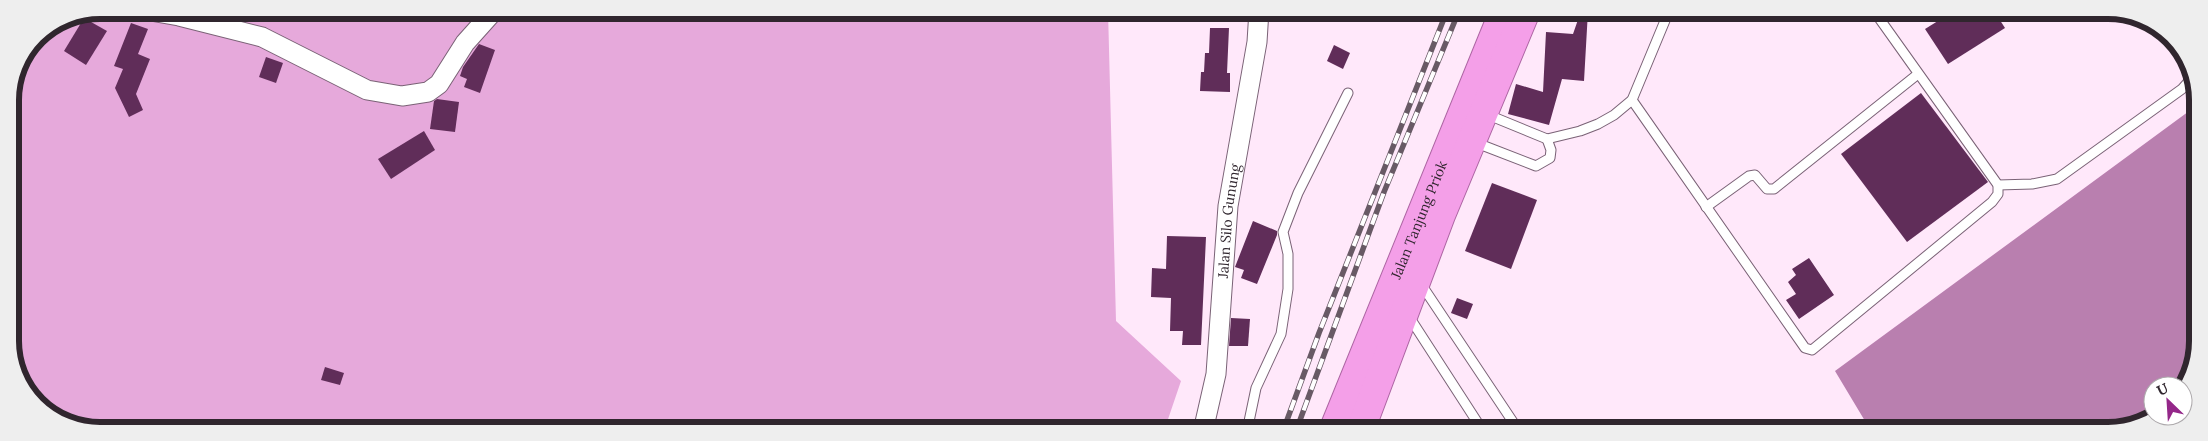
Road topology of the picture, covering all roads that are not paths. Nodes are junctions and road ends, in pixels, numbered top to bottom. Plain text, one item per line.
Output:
1 (191, 19) edge
2 (486, 19) edge
3 (1258, 19) edge
4 (1501, 19) edge
5 (1522, 19) edge
6 (1666, 19) edge
7 (1880, 19) edge
8 (1918, 74) junction
9 (2188, 83) edge
10 (1348, 93) dead end
11 (1632, 100) junction
12 (1474, 109) junction
13 (1463, 138) junction
14 (1547, 139) junction
15 (1998, 185) junction
16 (1706, 207) junction
17 (1417, 278) junction
18 (1404, 309) junction
19 (1204, 422) edge
20 (1249, 422) edge
21 (1337, 422) edge
22 (1363, 422) edge
23 (1476, 422) edge
24 (1513, 422) edge

1 - 2 street
3 - 19 street, Jalan Silo Gunung
4 - 12 highway, Jalan Tanjung Priok
5 - 12 highway, Jalan Tanjung Priok
6 - 11 lane
7 - 8 lane
8 - 15 lane
8 - 16 lane
9 - 15 lane
10 - 20 lane
11 - 14 lane
11 - 16 lane
12 - 13 highway, Jalan Tanjung Priok
12 - 14 lane
13 - 14 lane
13 - 17 highway, Jalan Tanjung Priok
13 - 21 highway, Jalan Tanjung Priok
15 - 16 lane
17 - 18 highway, Jalan Tanjung Priok
17 - 24 lane
18 - 22 highway, Jalan Tanjung Priok
18 - 23 lane

